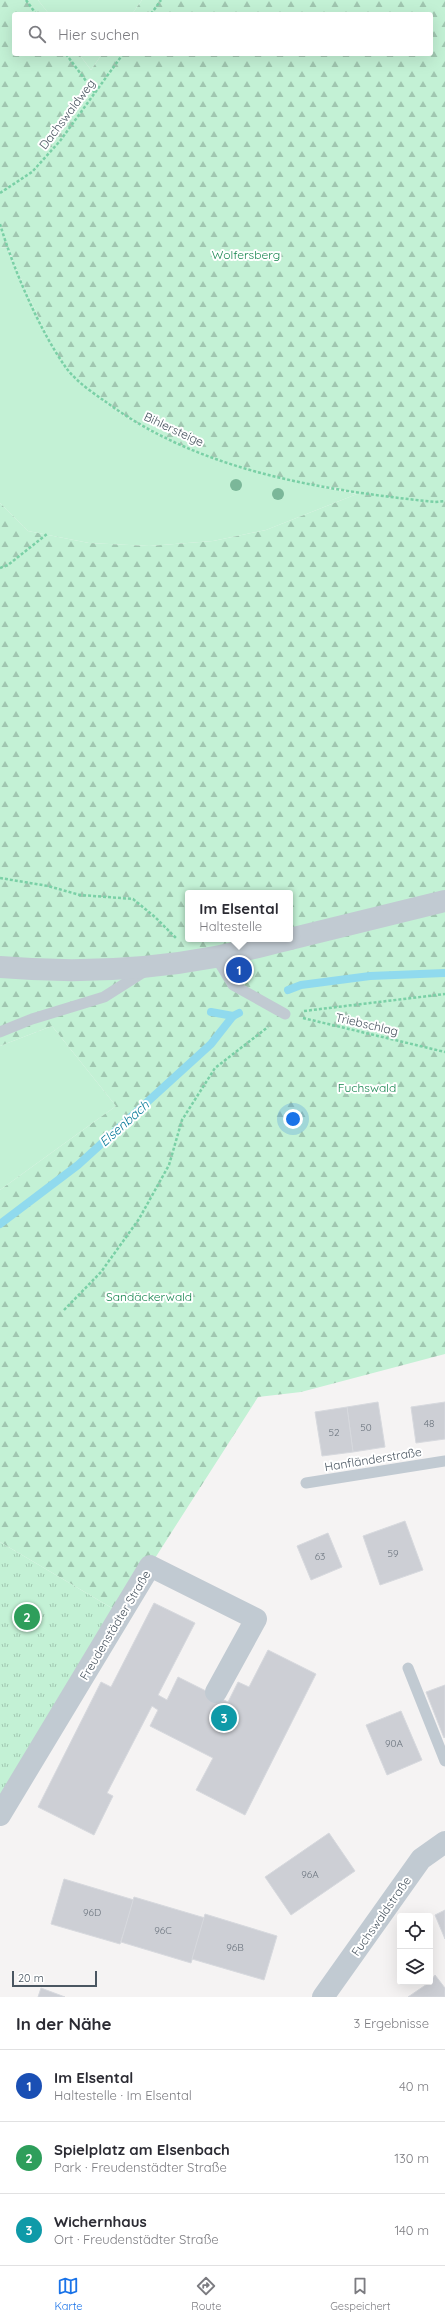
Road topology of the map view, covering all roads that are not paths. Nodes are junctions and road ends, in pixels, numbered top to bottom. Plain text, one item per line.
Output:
1 (445, 901) edge
2 (293, 938) edge
3 (278, 942) edge
4 (216, 957) junction
5 (155, 964) junction
6 (0, 968) edge
7 (285, 1014) road end
8 (0, 1032) edge
9 (445, 1461) edge
10 (306, 1483) dead end
11 (408, 1668) dead end
12 (216, 1692) dead end
13 (445, 1761) edge
14 (0, 1815) edge
15 (445, 1842) edge
16 (323, 1997) edge

1 - 2 street
3 - 4 street
4 - 5 street
4 - 7 lane
5 - 6 street
5 - 8 lane
9 - 10 lane, Hanfländerstraße
11 - 13 lane
12 - 14 street, Freudenstädter Straße
15 - 16 street, Fuchswaldstraße

